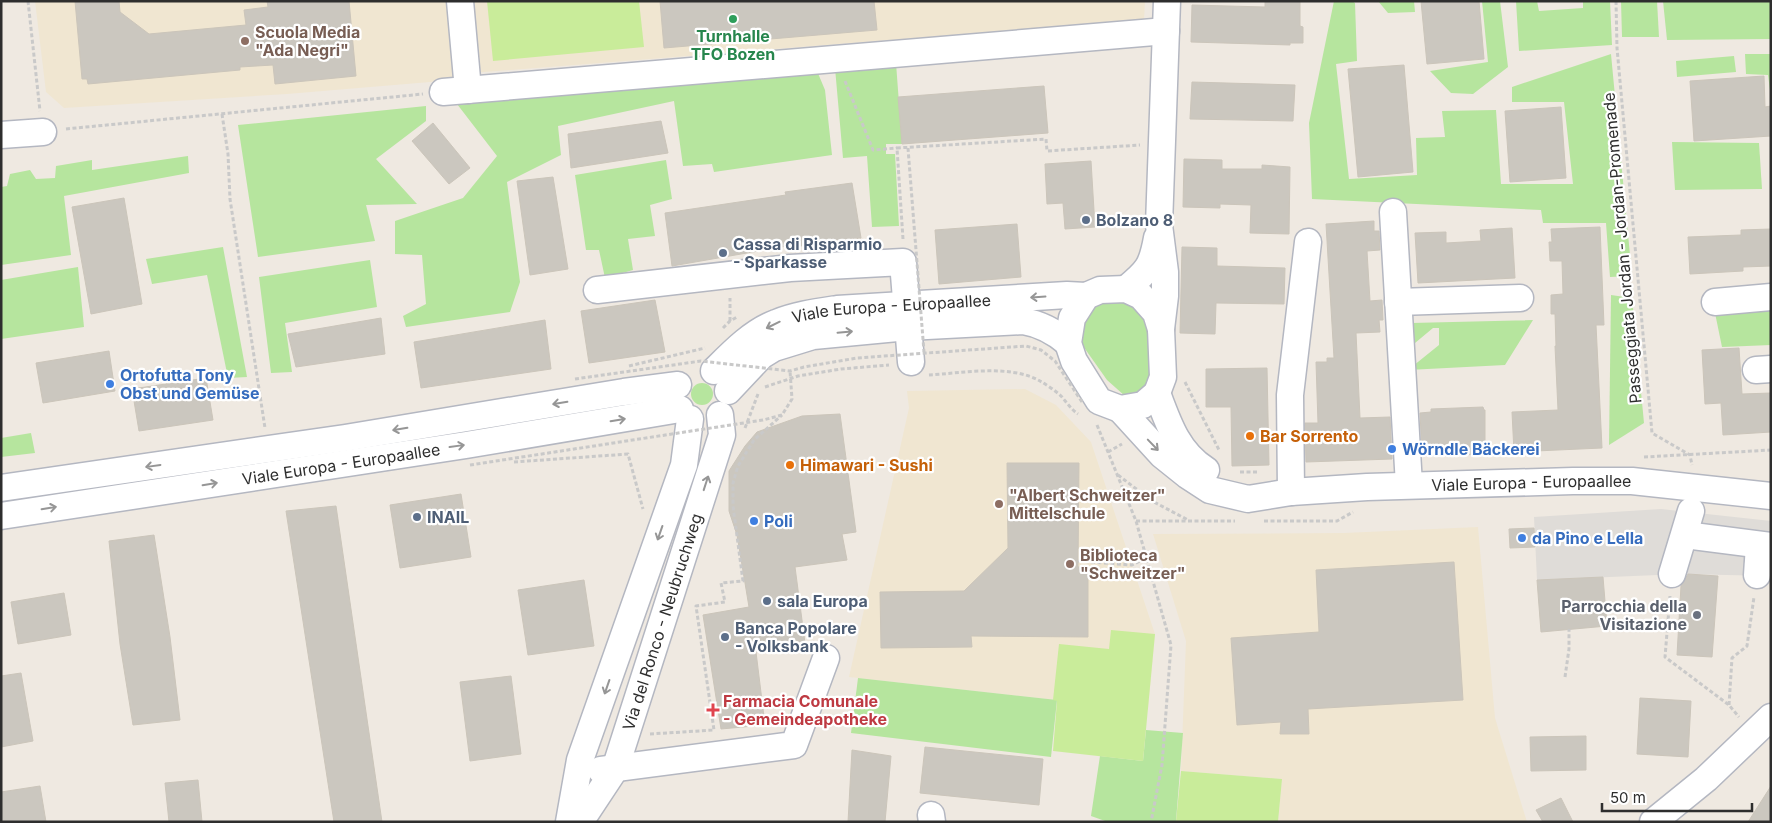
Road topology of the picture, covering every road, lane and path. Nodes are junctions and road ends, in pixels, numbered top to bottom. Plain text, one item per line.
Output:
1 (28, 1) edge
2 (460, 1) edge
3 (1167, 1) edge
4 (1616, 1) edge
5 (1166, 30) junction
6 (838, 59) junction
7 (455, 91) junction
8 (222, 114) junction
9 (43, 132) junction
10 (1, 135) edge
11 (1161, 144) junction
12 (897, 148) junction
13 (908, 148) junction
14 (1393, 212) dead end
15 (1159, 225) junction
16 (1308, 242) dead end
17 (903, 262) junction
18 (597, 290) dead end
19 (1126, 290) junction
20 (1086, 296) junction
21 (1771, 297) edge
22 (1520, 298) dead end
23 (1398, 302) junction
24 (1715, 302) dead end
25 (907, 316) junction
26 (1159, 321) junction
27 (1068, 343) junction
28 (1163, 360) junction
29 (919, 363) junction
30 (790, 371) junction
31 (575, 379) dead end
32 (721, 392) junction
33 (1158, 393) junction
34 (1082, 402) dead end
35 (683, 405) junction
36 (1120, 409) junction
37 (782, 415) junction
38 (1082, 416) dead end
39 (1089, 420) dead end
40 (745, 430) dead end
41 (268, 449) junction
42 (1222, 456) dead end
43 (1694, 470) dead end
44 (1117, 474) junction
45 (1409, 485) junction
46 (1, 488) edge
47 (1291, 492) junction
48 (1771, 496) edge
49 (644, 512) dead end
50 (1, 516) edge
51 (1190, 521) dead end
52 (1765, 545) edge
53 (1146, 558) junction
54 (1078, 561) dead end
55 (1672, 574) joint
56 (1757, 576) joint
57 (1569, 629) dead end
58 (826, 658) dead end
59 (1565, 677) dead end
60 (1729, 705) junction
61 (594, 724) junction
62 (1762, 726) edge
63 (629, 729) junction
64 (618, 763) junction
65 (577, 780) junction
66 (569, 822) edge
67 (580, 822) edge
68 (1151, 822) edge
69 (1652, 822) edge

1 - 9 path
2 - 7 street
3 - 5 street
4 - 43 path, Passeggiata Jordan - Jordan-Promenade
5 - 6 street
5 - 11 street
6 - 7 street
6 - 12 path
7 - 8 path
8 - 9 path
8 - 41 path
9 - 10 street
11 - 13 path
11 - 15 street
12 - 13 path
12 - 17 path
13 - 29 path, bridge
14 - 23 street
15 - 19 street
15 - 26 street
16 - 47 street
17 - 18 street
17 - 25 street
19 - 20 street
19 - 26 street
20 -> 25 street, Viale Europa - Europaallee
20 - 27 street
21 - 24 street
22 - 23 street
23 - 45 street
25 - 27 street, Viale Europa - Europaallee
25 - 29 street
25 - 32 street, Viale Europa - Europaallee
26 - 28 street
27 - 36 street
28 - 33 street
28 - 42 path
29 - 30 path, bridge
29 - 34 path, bridge
29 - 38 path
29 - 40 path
30 - 31 path, bridge
30 - 37 path, bridge
32 - 35 street, Viale Europa - Europaallee
32 - 35 street, Viale Europa - Europaallee
63 -> 32 street, Via del Ronco - Neubruchweg
33 - 36 street
33 - 47 street, Viale Europa - Europaallee
35 -> 41 street, Viale Europa - Europaallee
50 -> 35 street, Viale Europa - Europaallee
35 -> 61 street, Via del Ronco - Neubruchweg
36 -> 47 street, Viale Europa - Europaallee
37 - 49 path, bridge
37 - 63 path
39 - 44 path
41 -> 46 street, Viale Europa - Europaallee
44 - 51 path
44 - 53 path
45 - 47 street, Viale Europa - Europaallee
45 - 48 street, Viale Europa - Europaallee
52 - 55 street
52 - 56 street
53 - 54 path
53 - 68 path
55 - 60 path
56 - 60 path
57 - 59 path
58 - 64 street
60 - 62 path
61 - 64 street
61 - 65 street, Via del Ronco - Neubruchweg
62 - 69 street
63 - 64 street, Via del Ronco - Neubruchweg
64 - 65 street
64 - 67 street, Via del Ronco - Neubruchweg
65 - 66 street, Via del Ronco - Neubruchweg

